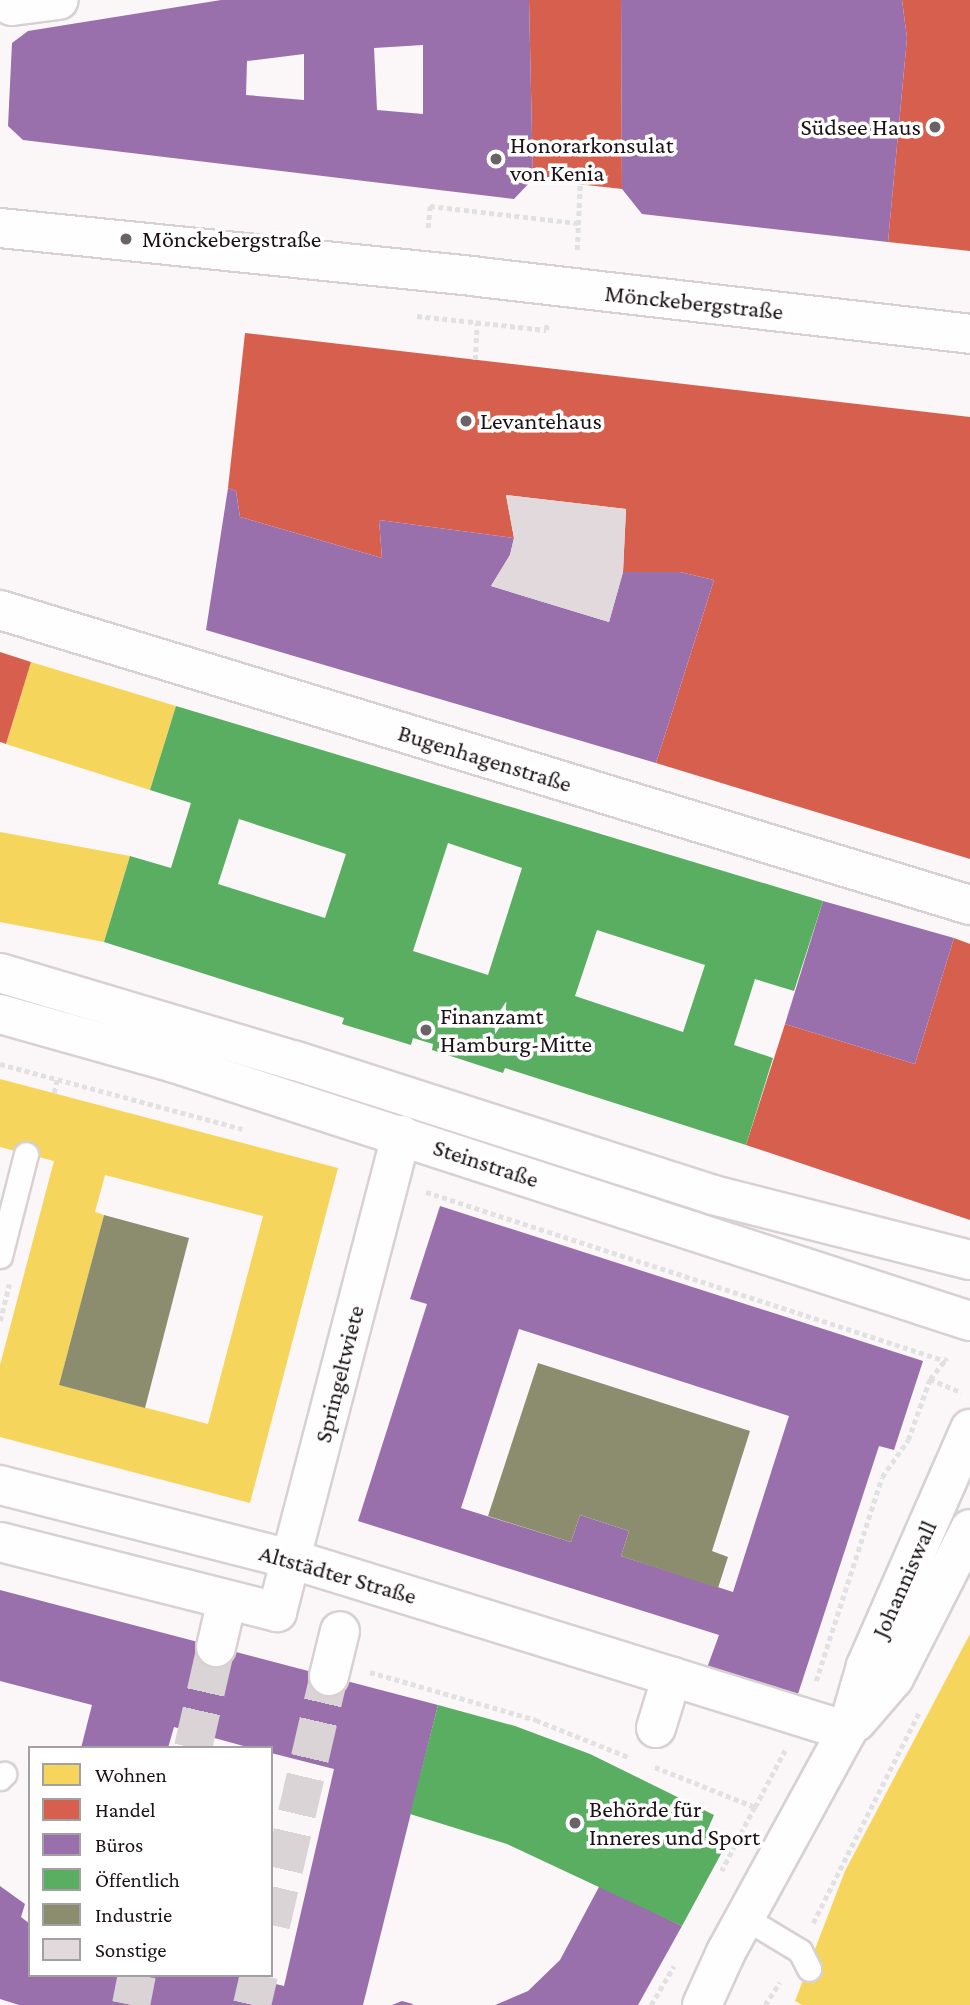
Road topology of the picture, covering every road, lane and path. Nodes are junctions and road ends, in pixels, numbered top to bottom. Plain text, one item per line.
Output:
1 (0, 0) edge
2 (59, 0) edge
3 (580, 184) dead end
4 (578, 223) junction
5 (0, 228) edge
6 (428, 229) dead end
7 (577, 256) dead end
8 (417, 316) dead end
9 (547, 317) dead end
10 (970, 334) edge
11 (0, 610) edge
12 (970, 905) edge
13 (0, 973) edge
14 (0, 1014) edge
15 (0, 1064) edge
16 (57, 1079) junction
17 (54, 1093) dead end
18 (257, 1133) dead end
19 (401, 1135) junction
20 (26, 1154) dead end
21 (390, 1176) junction
22 (10, 1183) edge
23 (0, 1256) edge
24 (970, 1260) edge
25 (970, 1321) edge
26 (946, 1361) dead end
27 (970, 1396) edge
28 (970, 1429) edge
29 (0, 1485) edge
30 (970, 1530) edge
31 (0, 1542) edge
32 (291, 1559) junction
33 (227, 1600) junction
34 (216, 1647) tunnel mouth
35 (334, 1656) dead end
36 (672, 1676) junction
37 (924, 1702) dead end
38 (803, 1715) junction
39 (847, 1731) junction
40 (648, 1745) joint
41 (652, 1766) dead end
42 (873, 1801) junction
43 (881, 1806) dead end
44 (755, 1807) junction
45 (718, 1880) dead end
46 (747, 1919) junction
47 (680, 1953) dead end
48 (805, 1960) junction
49 (651, 2005) edge
50 (702, 2005) edge
51 (765, 2005) edge

1 - 2 street
3 - 4 path
4 - 6 path
4 - 7 path
5 - 10 street, Mönckebergstraße
8 - 9 path
11 - 12 street, Bugenhagenstraße
13 - 24 street, Steinstraße
14 - 19 street, Steinstraße
15 - 16 path
16 - 17 path
16 - 18 path
19 - 21 street, Springeltwiete
19 - 25 street, Steinstraße
20 - 22 lane
21 - 26 path
21 - 32 street, Springeltwiete
22 - 23 lane
27 - 38 path
28 - 39 street, Johanniswall
29 - 32 street, Altstädter Straße
30 - 39 street, Johanniswall
31 - 33 street
32 - 33 street, Springeltwiete
32 - 36 street, Altstädter Straße
33 - 34 street
35 - 40 path
36 - 38 street, Altstädter Straße
36 - 40 street
37 - 42 path
38 - 39 street, Altstädter Straße
38 - 44 path
39 - 46 street, Johanniswall
41 - 44 path
42 - 43 path
42 - 48 path
44 - 45 path
46 - 48 lane
46 - 50 street, Johanniswall
47 - 49 path
48 - 51 path

